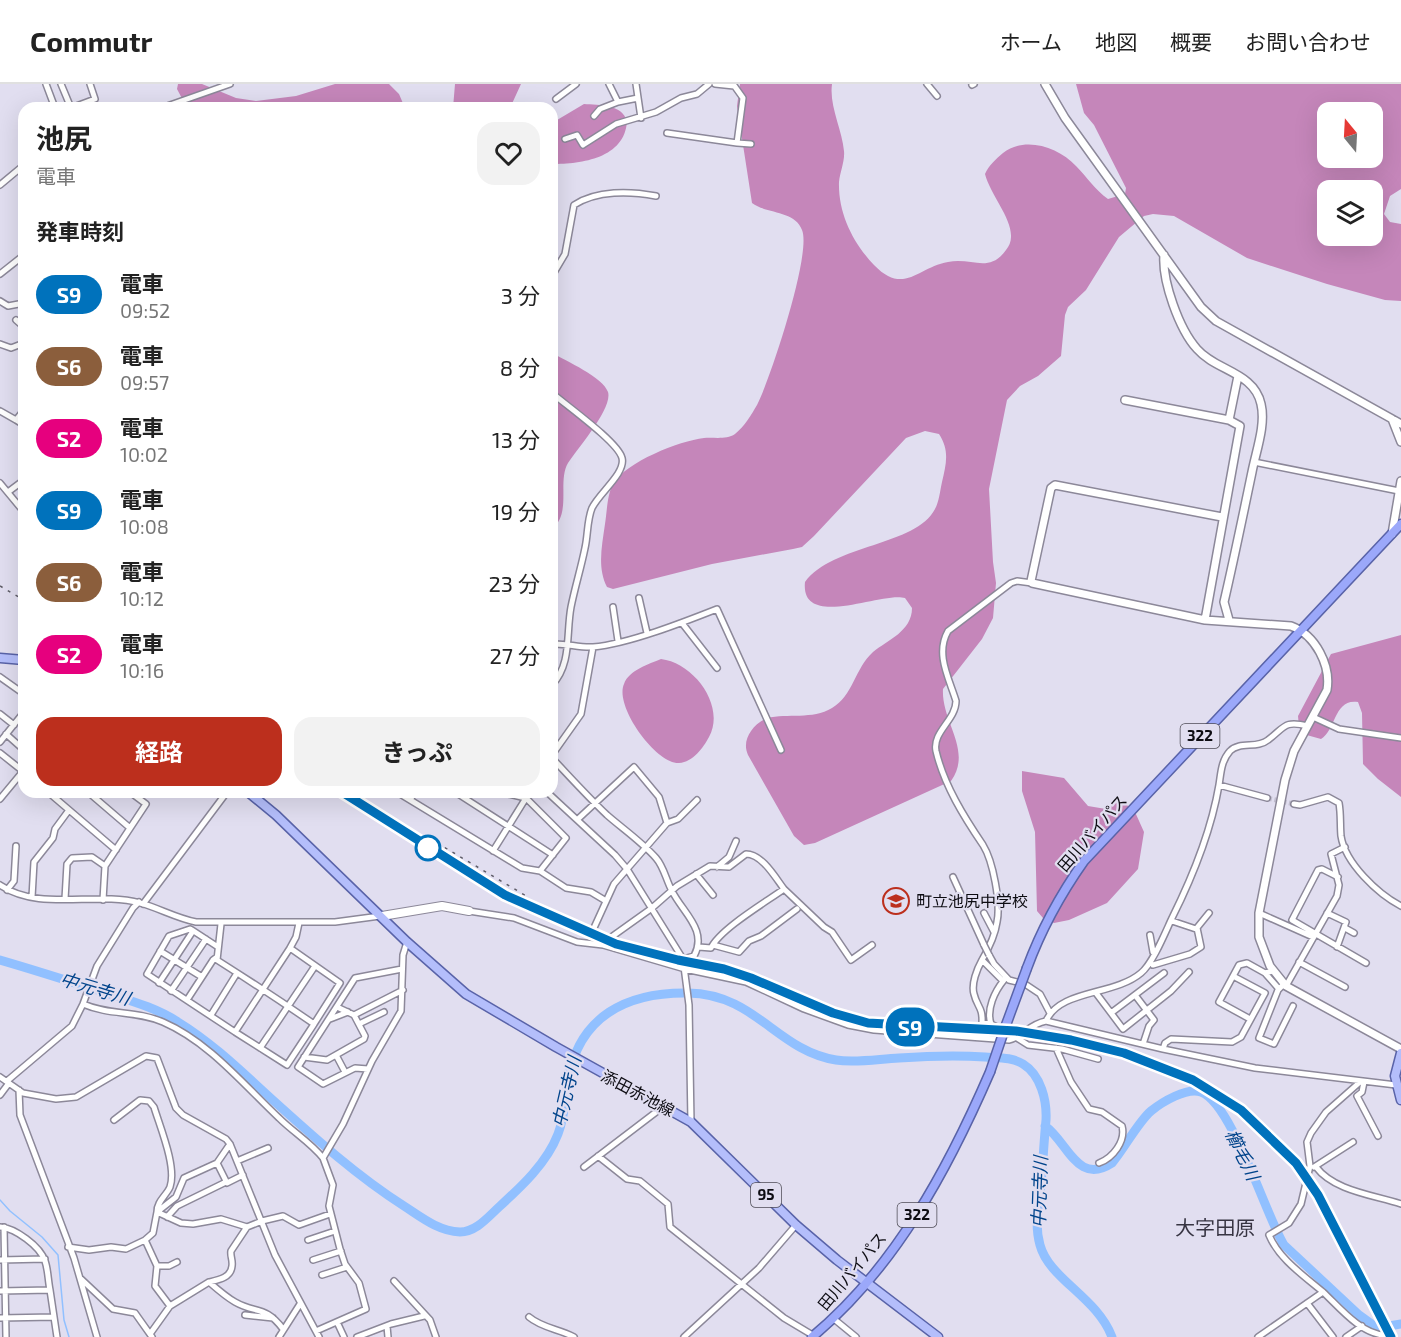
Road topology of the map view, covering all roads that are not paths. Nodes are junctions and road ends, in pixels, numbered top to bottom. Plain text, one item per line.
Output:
1 (46, 84) edge
2 (72, 84) edge
3 (90, 84) edge
4 (230, 84) edge
5 (576, 84) edge
6 (609, 84) edge
7 (636, 84) edge
8 (709, 84) edge
9 (715, 84) edge
10 (927, 84) edge
11 (1045, 84) edge
12 (62, 85) edge
13 (734, 85) edge
14 (937, 96) dead end
15 (638, 98) junction
16 (556, 99) dead end
17 (53, 102) edge
18 (69, 102) edge
19 (87, 102) edge
20 (179, 102) edge
21 (618, 102) junction
22 (594, 116) dead end
23 (641, 118) junction
24 (667, 134) dead end
25 (565, 139) dead end
26 (737, 143) junction
27 (752, 144) dead end
28 (18, 170) edge
29 (0, 185) edge
30 (656, 196) dead end
31 (1164, 255) junction
32 (18, 260) edge
33 (558, 267) edge
34 (0, 274) edge
35 (0, 301) edge
36 (18, 304) edge
37 (18, 345) edge
38 (2, 346) edge
39 (1238, 376) junction
40 (558, 398) edge
41 (1125, 400) dead end
42 (0, 411) edge
43 (18, 418) edge
44 (1392, 419) junction
45 (16, 420) joint
46 (1229, 420) junction
47 (1401, 424) edge
48 (1401, 442) edge
49 (1254, 462) junction
50 (1401, 481) edge
51 (0, 483) edge
52 (18, 484) edge
53 (1399, 491) junction
54 (8, 492) junction
55 (18, 504) edge
56 (1222, 517) junction
57 (1401, 524) edge
58 (1392, 536) junction
59 (1032, 583) junction
60 (639, 598) dead end
61 (613, 607) dead end
62 (1205, 620) junction
63 (1229, 620) junction
64 (682, 623) junction
65 (1301, 630) junction
66 (647, 633) junction
67 (618, 641) junction
68 (568, 643) junction
69 (558, 644) edge
70 (593, 647) junction
71 (0, 658) edge
72 (18, 660) edge
73 (717, 668) dead end
74 (0, 677) edge
75 (558, 679) edge
76 (18, 690) edge
77 (0, 714) edge
78 (1312, 717) junction
79 (18, 721) edge
80 (14, 725) junction
81 (1308, 726) junction
82 (6, 734) junction
83 (1401, 738) edge
84 (0, 742) edge
85 (18, 745) edge
86 (558, 747) edge
87 (780, 750) dead end
88 (0, 753) edge
89 (558, 763) edge
90 (18, 766) edge
91 (18, 778) edge
92 (1219, 785) junction
93 (55, 798) edge
94 (95, 798) edge
95 (138, 798) edge
96 (222, 798) edge
97 (255, 798) edge
98 (407, 798) edge
99 (465, 798) edge
100 (526, 798) joint
101 (554, 798) edge
102 (1267, 798) tunnel mouth
103 (0, 799) edge
104 (410, 800) joint
105 (697, 800) dead end
106 (595, 804) junction
107 (1294, 804) tunnel mouth
108 (69, 810) junction
109 (578, 819) junction
110 (667, 823) junction
111 (510, 825) junction
112 (130, 828) junction
113 (736, 841) dead end
114 (16, 846) dead end
115 (1345, 847) junction
116 (646, 849) junction
117 (116, 850) junction
118 (493, 850) junction
119 (553, 855) junction
120 (105, 866) junction
121 (717, 867) junction
122 (627, 869) junction
123 (540, 871) junction
124 (696, 874) junction
125 (953, 877) dead end
126 (1338, 877) junction
127 (0, 885) edge
128 (784, 889) junction
129 (8, 890) junction
130 (671, 891) junction
131 (713, 895) dead end
132 (32, 897) junction
133 (65, 898) junction
134 (103, 900) junction
135 (606, 901) junction
136 (141, 903) junction
137 (1401, 906) edge
138 (652, 908) junction
139 (796, 909) dead end
140 (469, 911) joint
141 (984, 913) dead end
142 (1209, 913) dead end
143 (1259, 913) junction
144 (1327, 913) junction
145 (382, 916) junction
146 (189, 921) junction
147 (1172, 921) junction
148 (299, 923) junction
149 (221, 924) junction
150 (1197, 928) junction
151 (1345, 928) junction
152 (191, 930) junction
153 (593, 930) dead end
154 (994, 932) junction
155 (1354, 933) dead end
156 (1150, 934) dead end
157 (1314, 936) junction
158 (610, 938) dead end
159 (206, 939) junction
160 (407, 942) junction
161 (712, 945) junction
162 (872, 945) dead end
163 (218, 947) junction
164 (699, 947) junction
165 (1337, 947) junction
166 (290, 948) junction
167 (160, 951) junction
168 (1154, 954) junction
169 (217, 957) junction
170 (683, 959) junction
171 (174, 960) junction
172 (982, 960) junction
173 (1299, 962) junction
174 (1152, 963) junction
175 (1366, 963) dead end
176 (315, 966) junction
177 (187, 968) junction
178 (402, 969) junction
179 (685, 969) junction
180 (1188, 972) dead end
181 (1269, 972) junction
182 (237, 973) junction
183 (1164, 973) dead end
184 (1233, 975) junction
185 (202, 977) junction
186 (1158, 978) junction
187 (1005, 979) junction
188 (159, 982) junction
189 (1283, 987) junction
190 (1345, 987) dead end
191 (262, 990) junction
192 (403, 990) junction
193 (171, 991) junction
194 (1096, 993) junction
195 (1135, 995) junction
196 (187, 1000) junction
197 (329, 1000) junction
198 (83, 1002) junction
199 (288, 1006) junction
200 (338, 1006) junction
201 (1293, 1006) dead end
202 (1147, 1011) junction
203 (348, 1012) junction
204 (384, 1012) dead end
205 (1050, 1013) junction
206 (1111, 1013) junction
207 (354, 1015) junction
208 (211, 1016) junction
209 (329, 1019) junction
210 (1250, 1019) junction
211 (1046, 1021) junction
212 (982, 1023) junction
213 (314, 1024) junction
214 (359, 1024) junction
215 (991, 1024) junction
216 (1123, 1029) junction
217 (1025, 1030) junction
218 (235, 1032) junction
219 (978, 1037) junction
220 (1017, 1038) junction
221 (1129, 1041) junction
222 (1143, 1044) junction
223 (260, 1048) junction
224 (1056, 1048) junction
225 (1163, 1049) junction
226 (1401, 1051) edge
227 (294, 1054) junction
228 (336, 1055) junction
229 (303, 1058) junction
230 (1098, 1059) dead end
231 (368, 1069) junction
232 (345, 1072) junction
233 (0, 1077) edge
234 (8, 1082) junction
235 (1362, 1082) junction
236 (19, 1090) junction
237 (1399, 1092) edge
238 (0, 1095) edge
239 (664, 1106) junction
240 (114, 1120) dead end
241 (691, 1122) junction
242 (1378, 1136) dead end
243 (1353, 1143) dead end
244 (230, 1144) junction
245 (268, 1148) dead end
246 (324, 1156) junction
247 (598, 1156) junction
248 (237, 1161) junction
249 (1099, 1162) dead end
250 (217, 1163) junction
251 (1313, 1166) junction
252 (584, 1167) dead end
253 (243, 1175) junction
254 (226, 1182) junction
255 (1401, 1204) edge
256 (157, 1212) junction
257 (330, 1214) junction
258 (167, 1217) junction
259 (262, 1221) junction
260 (796, 1225) junction
261 (2, 1227) edge
262 (247, 1227) junction
263 (335, 1231) junction
264 (145, 1240) junction
265 (308, 1240) dead end
266 (68, 1247) junction
267 (341, 1251) junction
268 (45, 1259) junction
269 (2, 1260) edge
270 (313, 1260) dead end
271 (177, 1262) dead end
272 (157, 1266) junction
273 (347, 1267) junction
274 (322, 1275) dead end
275 (79, 1277) junction
276 (394, 1281) dead end
277 (209, 1282) junction
278 (741, 1284) junction
279 (866, 1284) junction
280 (50, 1290) junction
281 (2, 1291) edge
282 (1323, 1292) junction
283 (1306, 1303) junction
284 (300, 1304) junction
285 (170, 1306) junction
286 (245, 1315) dead end
287 (424, 1316) junction
288 (54, 1317) junction
289 (529, 1317) dead end
290 (3, 1318) edge
291 (275, 1318) junction
292 (834, 1319) junction
293 (337, 1322) junction
294 (387, 1326) junction
295 (1362, 1326) junction
296 (283, 1329) junction
297 (317, 1334) edge
298 (1266, 1335) edge
299 (1384, 1335) dead end
300 (151, 1336) edge
301 (813, 1336) edge
302 (6, 1337) edge
303 (57, 1337) edge
304 (97, 1337) edge
305 (279, 1337) edge
306 (344, 1337) edge
307 (357, 1337) edge
308 (388, 1337) edge
309 (436, 1337) edge
310 (574, 1337) edge
311 (684, 1337) edge
312 (856, 1337) edge
313 (938, 1337) edge
314 (1258, 1337) edge
315 (1333, 1337) edge
316 (1346, 1337) edge

1 - 17 street
2 - 12 street
3 - 19 street
4 - 20 street
5 - 16 street
6 - 21 street
7 - 15 street
8 - 23 street
9 - 13 street
10 - 14 street
11 - 31 street
12 - 18 street
13 - 26 street
15 - 21 street
15 - 23 street
21 - 22 street
23 - 25 street
24 - 26 street
26 - 27 street
28 - 29 street
30 - 33 street
31 - 39 street
31 - 44 street
32 - 34 street
35 - 36 street
37 - 38 street
39 - 46 street
39 - 49 street
40 - 68 street
41 - 46 street
42 - 45 street
43 - 45 street
44 - 47 street
44 - 48 street
46 - 56 street
49 - 53 street
49 - 63 street
50 - 53 street
51 - 54 street
52 - 54 street
53 - 58 street
54 - 55 street
56 - 59 street
56 - 62 street
57 - 58 highway, 田川バイパス / 322
58 - 65 highway, 田川バイパス / 322
59 - 62 street
59 - 154 street
60 - 66 street
61 - 67 street
62 - 63 street
63 - 65 street
64 - 66 street
64 - 73 street
64 - 87 street
65 - 78 street
65 - 279 highway, 田川バイパス / 322, bridge
66 - 67 street
67 - 70 street
68 - 69 street
68 - 70 street
68 - 75 street
70 - 86 street
71 - 72 main road
74 - 76 street
77 - 80 street
78 - 81 street
78 - 83 street
79 - 80 street
80 - 82 street
81 - 92 street
81 - 143 street
82 - 84 street
82 - 85 street
88 - 90 street
89 - 106 street
91 - 103 street
92 - 102 street
92 - 147 street
93 - 108 street
94 - 112 street
95 - 112 street
96 - 136 street
97 - 145 main road, 添田赤池線 / 95
98 - 104 street
99 - 111 street
100 - 111 street
100 - 119 street
101 - 109 street
104 - 118 street
105 - 110 street
106 - 109 street
106 - 110 street
106 - 116 street
107 - 115 street
108 - 117 street
108 - 132 street
109 - 122 street
110 - 116 street
111 - 118 street
111 - 119 street
112 - 117 street
113 - 121 street
114 - 129 street
115 - 126 street
115 - 137 street
116 - 122 street
116 - 130 street
117 - 120 street
118 - 123 street
119 - 123 street
120 - 133 street
120 - 134 street
121 - 124 street
121 - 128 street
122 - 135 street
122 - 138 street
123 - 135 street
124 - 130 street
124 - 131 street
125 - 187 street, bridge
126 - 144 street
126 - 157 street
127 - 129 street
128 - 161 street
128 - 162 street
129 - 132 street
130 - 138 street
130 - 164 street
132 - 133 street
133 - 134 street
134 - 136 street
135 - 153 street
136 - 146 street
136 - 198 street
138 - 158 street
138 - 170 street
139 - 161 street
140 - 145 main road
140 - 179 street
141 - 154 street
142 - 150 street
143 - 157 street
143 - 181 street
144 - 151 street
144 - 157 street
145 - 148 street
145 - 160 main road, 添田赤池線 / 95
146 - 149 street
146 - 152 street
147 - 150 street
147 - 168 street
148 - 149 street
148 - 166 street
149 - 163 street
150 - 174 street
151 - 155 street
151 - 165 street
152 - 159 street
152 - 167 street
152 - 171 street
154 - 172 street
156 - 168 street
157 - 165 street
157 - 173 street
159 - 163 street
159 - 177 street
160 - 178 street
160 - 239 main road, 添田赤池線 / 95
161 - 164 street
163 - 169 street
164 - 170 street
165 - 175 street
166 - 176 street
166 - 191 street
167 - 171 street
167 - 188 street
168 - 174 street
169 - 182 street
169 - 185 street
170 - 179 street
171 - 177 street
171 - 188 street
172 - 187 street
172 - 212 street
173 - 189 street
173 - 190 street
174 - 186 street
174 - 194 street
176 - 197 street
176 - 199 street
177 - 185 street
177 - 193 street
178 - 192 street
178 - 200 street
179 - 219 street
179 - 241 street
180 - 202 street
181 - 184 street
181 - 189 street
182 - 191 street
182 - 208 street
183 - 186 street
184 - 210 street
184 - 210 street
185 - 196 street
186 - 195 street
187 - 205 street
187 - 215 street
188 - 193 street
189 - 201 street
189 - 226 street
191 - 199 street
191 - 218 street
192 - 207 street
192 - 231 street
193 - 196 street
194 - 205 street
194 - 206 street
195 - 202 street
195 - 206 street
196 - 208 street
197 - 200 street
197 - 213 street
198 - 234 street
198 - 246 street
199 - 213 street
199 - 223 street
200 - 203 street
200 - 209 street
202 - 216 street
202 - 222 street
203 - 207 street
203 - 209 street
204 - 214 street
205 - 211 street
206 - 216 street
207 - 214 street
208 - 218 street
209 - 229 street
210 - 225 street
211 - 217 street
211 - 221 street
212 - 215 street
212 - 219 street
213 - 227 street
214 - 228 street
215 - 217 street
216 - 221 street
217 - 220 street
218 - 223 street
219 - 220 street
220 - 224 street
221 - 222 street
222 - 225 street
223 - 227 street
224 - 230 street
224 - 249 street
225 - 235 street
226 - 237 main road
227 - 229 street
228 - 229 street
228 - 232 street
229 - 232 street
231 - 232 street
231 - 246 street
233 - 234 street
234 - 236 street
234 - 238 street
235 - 237 street
235 - 242 street
235 - 251 street
236 - 244 street
236 - 266 street
239 - 241 main road, 添田赤池線 / 95
239 - 247 street
240 - 256 street
241 - 260 main road, 添田赤池線 / 95
243 - 251 street
244 - 248 street
244 - 250 street
245 - 248 street
246 - 257 street
247 - 252 street
247 - 278 street
248 - 253 street
250 - 254 street
250 - 256 street
251 - 255 street
251 - 282 street
253 - 254 street
253 - 259 street
254 - 258 street
256 - 258 street
256 - 264 street
257 - 259 street
257 - 263 street
258 - 262 street
259 - 262 street
259 - 284 street
260 - 278 street
260 - 279 main road, 添田赤池線 / 95
261 - 268 street
261 - 269 street
262 - 277 street
263 - 265 street
263 - 267 street
264 - 266 street
264 - 272 street
266 - 275 street
267 - 270 street
267 - 273 street
268 - 269 street
268 - 280 street
269 - 281 street
271 - 272 street
272 - 285 street
273 - 274 street
273 - 293 street
275 - 300 street
275 - 304 street
276 - 287 street
277 - 285 street
277 - 291 street
278 - 301 street
278 - 311 street
279 - 292 highway, 田川バイパス / 322
279 - 313 main road, 添田赤池線 / 95
280 - 281 street
280 - 288 street
281 - 290 street
282 - 283 street
282 - 295 street
283 - 298 street
283 - 315 street
284 - 296 street
284 - 297 street
285 - 300 street
286 - 291 street
287 - 294 street
287 - 309 street
288 - 290 street
288 - 303 street
289 - 310 street
290 - 302 street
291 - 296 street
292 - 301 highway, 田川バイパス / 322
292 - 312 street
293 - 297 street
293 - 306 street
294 - 307 street
294 - 308 street
295 - 299 street
295 - 316 street
296 - 305 street
298 - 314 street

